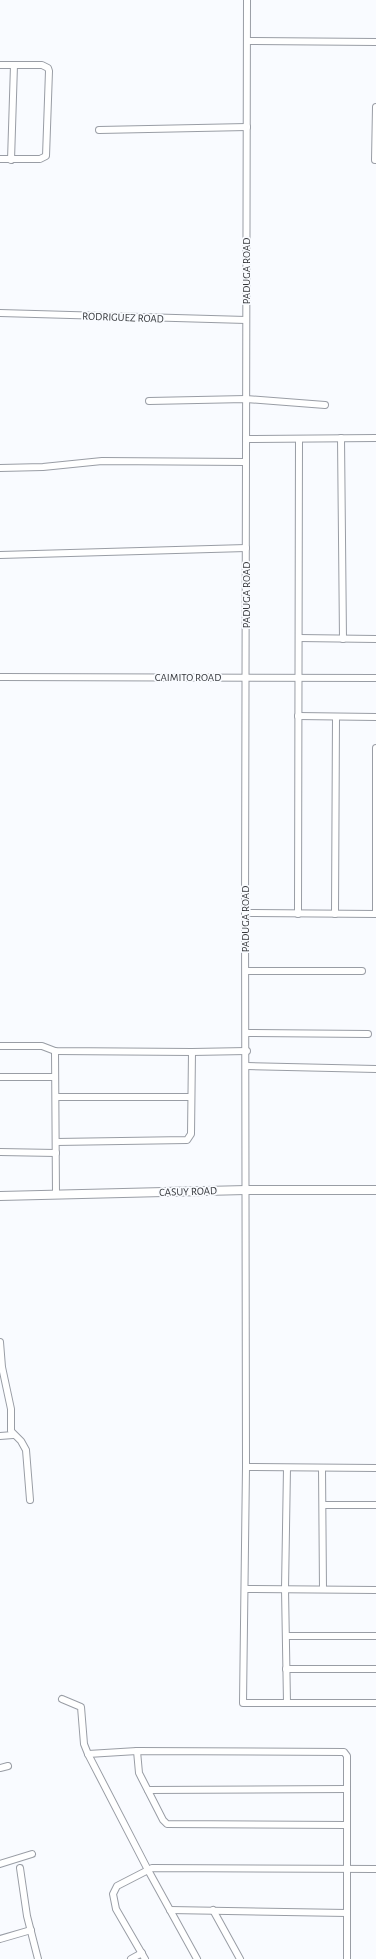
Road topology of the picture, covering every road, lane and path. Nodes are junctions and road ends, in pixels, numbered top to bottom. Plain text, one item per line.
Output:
1 (248, 0) edge
2 (247, 41) junction
3 (376, 42) edge
4 (0, 65) edge
5 (14, 65) junction
6 (376, 107) edge
7 (247, 127) junction
8 (99, 130) dead end
9 (0, 159) edge
10 (11, 160) junction
11 (375, 160) edge
12 (0, 313) edge
13 (246, 320) junction
14 (246, 399) junction
15 (149, 401) dead end
16 (325, 405) dead end
17 (342, 438) junction
18 (376, 438) edge
19 (246, 439) junction
20 (299, 439) junction
21 (246, 462) junction
22 (0, 468) edge
23 (246, 548) junction
24 (0, 555) edge
25 (299, 638) junction
26 (343, 639) junction
27 (376, 639) edge
28 (299, 676) junction
29 (0, 677) edge
30 (247, 677) junction
31 (376, 678) edge
32 (298, 716) junction
33 (336, 717) junction
34 (376, 717) edge
35 (376, 748) edge
36 (245, 913) junction
37 (298, 914) junction
38 (335, 914) junction
39 (376, 914) edge
40 (246, 971) junction
41 (362, 971) dead end
42 (246, 1033) junction
43 (368, 1034) dead end
44 (0, 1046) edge
45 (55, 1051) junction
46 (247, 1051) junction
47 (192, 1052) junction
48 (247, 1066) junction
49 (376, 1069) edge
50 (0, 1077) edge
51 (55, 1077) junction
52 (56, 1097) junction
53 (191, 1097) junction
54 (56, 1142) junction
55 (0, 1152) edge
56 (56, 1153) junction
57 (246, 1190) junction
58 (376, 1190) edge
59 (56, 1195) junction
60 (0, 1196) edge
61 (0, 1342) edge
62 (13, 1435) junction
63 (0, 1436) edge
64 (246, 1467) junction
65 (287, 1468) junction
66 (322, 1468) junction
67 (376, 1468) edge
68 (30, 1500) dead end
69 (323, 1505) junction
70 (376, 1505) edge
71 (246, 1589) junction
72 (285, 1589) junction
73 (323, 1589) junction
74 (376, 1590) edge
75 (286, 1636) junction
76 (376, 1636) edge
77 (286, 1668) junction
78 (376, 1669) edge
79 (62, 1699) dead end
80 (287, 1703) junction
81 (376, 1703) edge
82 (137, 1751) junction
83 (88, 1754) junction
84 (8, 1766) dead end
85 (0, 1768) edge
86 (347, 1789) junction
87 (148, 1790) junction
88 (346, 1825) junction
89 (32, 1854) dead end
90 (0, 1864) edge
91 (20, 1868) dead end
92 (347, 1868) junction
93 (376, 1868) edge
94 (148, 1870) junction
95 (170, 1910) junction
96 (213, 1910) junction
97 (347, 1913) junction
98 (31, 1930) junction
99 (0, 1939) edge
100 (144, 1956) edge
101 (38, 1959) edge
102 (131, 1959) edge
103 (197, 1959) edge
104 (240, 1959) edge
105 (347, 1959) edge

1 - 2 street, PADUGA ROAD
2 - 3 street
2 - 7 street, PADUGA ROAD
4 - 5 street
5 - 10 street
5 - 10 street
6 - 11 street
7 - 8 street
7 - 13 street, PADUGA ROAD
9 - 10 street
12 - 13 street, RODRIGUEZ ROAD
13 - 14 street, PADUGA ROAD
14 - 15 street
14 - 16 street
14 - 19 street, PADUGA ROAD
17 - 18 street
17 - 20 street
17 - 26 street
19 - 20 street
19 - 21 street, PADUGA ROAD
20 - 25 street
21 - 22 street
21 - 23 street, PADUGA ROAD
23 - 24 street
23 - 30 street, PADUGA ROAD
25 - 26 street
25 - 28 street
26 - 27 street
28 - 30 street, CAIMITO ROAD
28 - 31 street, CAIMITO ROAD
28 - 32 street
29 - 30 street, CAIMITO ROAD
30 - 36 street, PADUGA ROAD
32 - 33 street
32 - 37 street
33 - 34 street
33 - 38 street
35 - 39 street
36 - 37 street
36 - 40 street, PADUGA ROAD
37 - 38 street
38 - 39 street
40 - 41 street
40 - 42 street, PADUGA ROAD
42 - 43 street
42 - 46 street, PADUGA ROAD
44 - 45 street
45 - 47 street
45 - 51 street
46 - 47 street
46 - 48 street, PADUGA ROAD
47 - 53 street
48 - 49 street
48 - 57 street, PADUGA ROAD
50 - 51 street
51 - 52 street
52 - 53 street
52 - 54 street
53 - 54 street
54 - 56 street
55 - 56 street
56 - 59 street
57 - 58 street, CASUY ROAD
57 - 59 street, CASUY ROAD
57 - 64 street, PADUGA ROAD
59 - 60 street, CASUY ROAD
61 - 62 street
62 - 63 street
62 - 68 street
64 - 65 street
64 - 71 street, PADUGA ROAD
65 - 66 street
65 - 72 street
66 - 67 street
66 - 69 street
69 - 70 street
69 - 73 street
71 - 72 street
71 - 80 street, PADUGA ROAD
72 - 73 street
72 - 75 street
73 - 74 street
75 - 76 street
75 - 77 street
77 - 78 street
77 - 80 street
79 - 83 street
80 - 81 street
82 - 83 street
82 - 86 street
82 - 87 street
83 - 94 street
84 - 85 street
86 - 87 street
86 - 88 street
87 - 88 street
88 - 92 street
89 - 90 street
91 - 98 street
92 - 93 street
92 - 94 street
92 - 97 street
94 - 95 street
94 - 100 street
95 - 96 street
95 - 103 street
96 - 97 street
96 - 104 street
97 - 105 street
98 - 99 street
98 - 101 street
100 - 102 street

